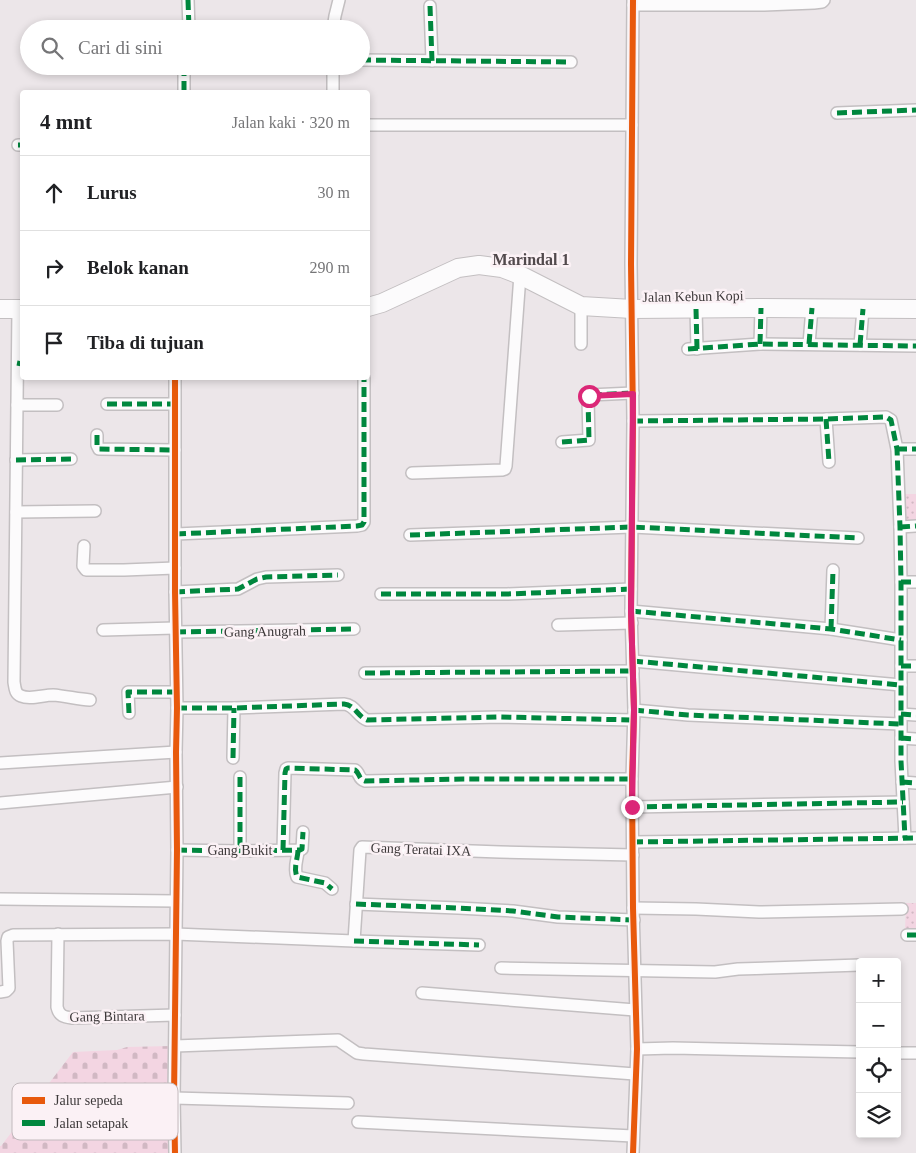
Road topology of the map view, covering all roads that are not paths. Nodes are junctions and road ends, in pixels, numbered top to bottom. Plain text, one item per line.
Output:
1 (188, 0) edge
2 (339, 0) edge
3 (824, 0) edge
4 (764, 2) edge
5 (633, 3) edge
6 (430, 6) dead end
7 (189, 20) edge
8 (335, 20) edge
9 (370, 60) edge
10 (432, 61) junction
11 (571, 62) dead end
12 (184, 75) edge
13 (333, 75) edge
14 (184, 90) edge
15 (334, 90) edge
16 (916, 110) edge
17 (838, 113) dead end
18 (370, 125) edge
19 (632, 125) junction
20 (520, 275) junction
21 (370, 306) edge
22 (581, 306) junction
23 (761, 308) junction
24 (812, 308) junction
25 (13, 309) edge
26 (632, 309) junction
27 (696, 309) junction
28 (863, 309) junction
29 (916, 309) edge
30 (581, 344) dead end
31 (760, 344) junction
32 (809, 344) junction
33 (860, 344) junction
34 (916, 346) edge
35 (20, 363) edge
36 (175, 380) edge
37 (364, 380) edge
38 (633, 394) junction
39 (17, 404) junction
40 (107, 404) dead end
41 (174, 404) junction
42 (57, 405) dead end
43 (826, 419) junction
44 (633, 421) junction
45 (97, 435) dead end
46 (562, 442) dead end
47 (897, 449) junction
48 (916, 449) edge
49 (174, 450) junction
50 (71, 459) dead end
51 (16, 460) junction
52 (830, 462) dead end
53 (412, 473) dead end
54 (95, 511) dead end
55 (16, 512) junction
56 (916, 526) edge
57 (632, 527) junction
58 (900, 527) junction
59 (176, 534) junction
60 (410, 535) dead end
61 (858, 538) dead end
62 (84, 546) dead end
63 (175, 568) junction
64 (833, 570) dead end
65 (338, 575) dead end
66 (901, 582) junction
67 (916, 582) edge
68 (631, 589) junction
69 (175, 592) junction
70 (381, 594) dead end
71 (631, 611) junction
72 (632, 623) junction
73 (558, 625) dead end
74 (354, 629) dead end
75 (102, 630) dead end
76 (175, 630) junction
77 (832, 630) junction
78 (901, 640) junction
79 (633, 666) junction
80 (901, 666) junction
81 (916, 666) edge
82 (365, 672) dead end
83 (901, 684) junction
84 (176, 692) junction
85 (90, 700) dead end
86 (177, 708) junction
87 (234, 708) junction
88 (128, 713) dead end
89 (633, 715) junction
90 (916, 715) edge
91 (901, 719) junction
92 (901, 738) junction
93 (916, 740) edge
94 (176, 752) junction
95 (233, 758) dead end
96 (0, 763) edge
97 (240, 777) dead end
98 (632, 779) junction
99 (902, 782) junction
100 (916, 783) edge
101 (177, 787) junction
102 (903, 802) junction
103 (0, 803) edge
104 (632, 807) junction
105 (303, 832) dead end
106 (910, 838) edge
107 (633, 842) junction
108 (300, 848) junction
109 (177, 850) junction
110 (283, 850) junction
111 (240, 851) junction
112 (633, 855) junction
113 (332, 889) dead end
114 (0, 899) edge
115 (176, 901) junction
116 (356, 904) junction
117 (902, 909) dead end
118 (634, 914) junction
119 (58, 934) junction
120 (175, 934) junction
121 (354, 941) junction
122 (479, 945) dead end
123 (856, 965) edge
124 (501, 968) dead end
125 (634, 970) junction
126 (0, 992) edge
127 (422, 993) dead end
128 (636, 1010) junction
129 (176, 1015) junction
130 (175, 1046) junction
131 (637, 1049) junction
132 (856, 1052) edge
133 (901, 1053) edge
134 (916, 1053) edge
135 (635, 1074) junction
136 (174, 1083) edge
137 (178, 1098) edge
138 (348, 1103) dead end
139 (358, 1122) dead end
140 (634, 1136) junction
141 (176, 1140) edge
142 (176, 1153) edge
143 (634, 1153) edge

1 - 7 street
2 - 8 street
3 - 4 street
4 - 5 street
5 - 19 street
6 - 10 street
9 - 10 street
10 - 11 street
12 - 14 street
13 - 15 street
16 - 17 street
18 - 19 street
19 - 26 street
20 - 21 main road, Jalan Kebun Kopi
20 - 22 main road, Jalan Kebun Kopi
20 - 53 street
22 - 26 main road, Jalan Kebun Kopi
22 - 30 street
23 - 24 main road, Jalan Kebun Kopi
23 - 27 main road, Jalan Kebun Kopi
23 - 31 street
24 - 28 main road, Jalan Kebun Kopi
24 - 32 street
25 - 35 street
26 - 27 main road, Jalan Kebun Kopi
26 - 38 street
27 - 31 street
28 - 29 main road, Jalan Kebun Kopi
28 - 33 street
31 - 32 street
32 - 33 street
33 - 34 street
35 - 39 street
36 - 41 street
37 - 59 street
38 - 44 street
38 - 46 street
39 - 42 street
39 - 51 street
40 - 41 street
41 - 49 street
43 - 44 street
43 - 47 street
43 - 52 street
44 - 57 street
45 - 49 street
47 - 48 street
47 - 58 street
49 - 59 street
50 - 51 street
51 - 55 street
54 - 55 street
55 - 85 street
56 - 58 street
57 - 60 street
57 - 61 street
57 - 68 street
58 - 66 street
59 - 63 street
62 - 63 street
63 - 69 street
64 - 77 street
65 - 69 street
66 - 67 street
66 - 78 street
68 - 70 street
68 - 71 street
69 - 76 street
71 - 72 street
71 - 77 street
72 - 73 street
72 - 79 street
74 - 76 street, Gang Anugrah
75 - 76 street, Gang Anugrah
76 - 84 street
77 - 78 street
78 - 80 street
79 - 82 street
79 - 83 street
79 - 89 street
80 - 81 street
80 - 83 street
83 - 91 street
84 - 86 street
84 - 88 street
86 - 87 street
86 - 94 street
87 - 89 street
87 - 95 street
89 - 91 street
89 - 98 street
90 - 91 street
91 - 92 street
92 - 93 street
92 - 99 street
94 - 96 street
94 - 101 street
97 - 111 street
98 - 104 street
98 - 110 street
99 - 100 street
99 - 102 street
101 - 103 street
101 - 109 street
102 - 104 street
102 - 106 street
104 - 107 street
105 - 108 street
106 - 107 street
107 - 112 street
108 - 110 street, Gang Bukit
108 - 113 street
109 - 111 street, Gang Bukit
109 - 115 street
110 - 111 street, Gang Bukit
112 - 116 street, Gang Teratai IXA
112 - 118 street
114 - 115 street
115 - 120 street
116 - 118 street
116 - 121 street, Gang Teratai IXA
117 - 118 street
118 - 125 street
119 - 120 street
119 - 126 street
119 - 129 street, Gang Bintara
120 - 121 street
120 - 129 street
121 - 122 street
123 - 125 street
124 - 125 street
125 - 128 street
127 - 128 street
128 - 131 street
129 - 130 street
130 - 135 street
130 - 136 street
131 - 132 street
131 - 135 street
133 - 134 street
135 - 140 street
137 - 138 street
139 - 140 street
140 - 143 street
141 - 142 street

